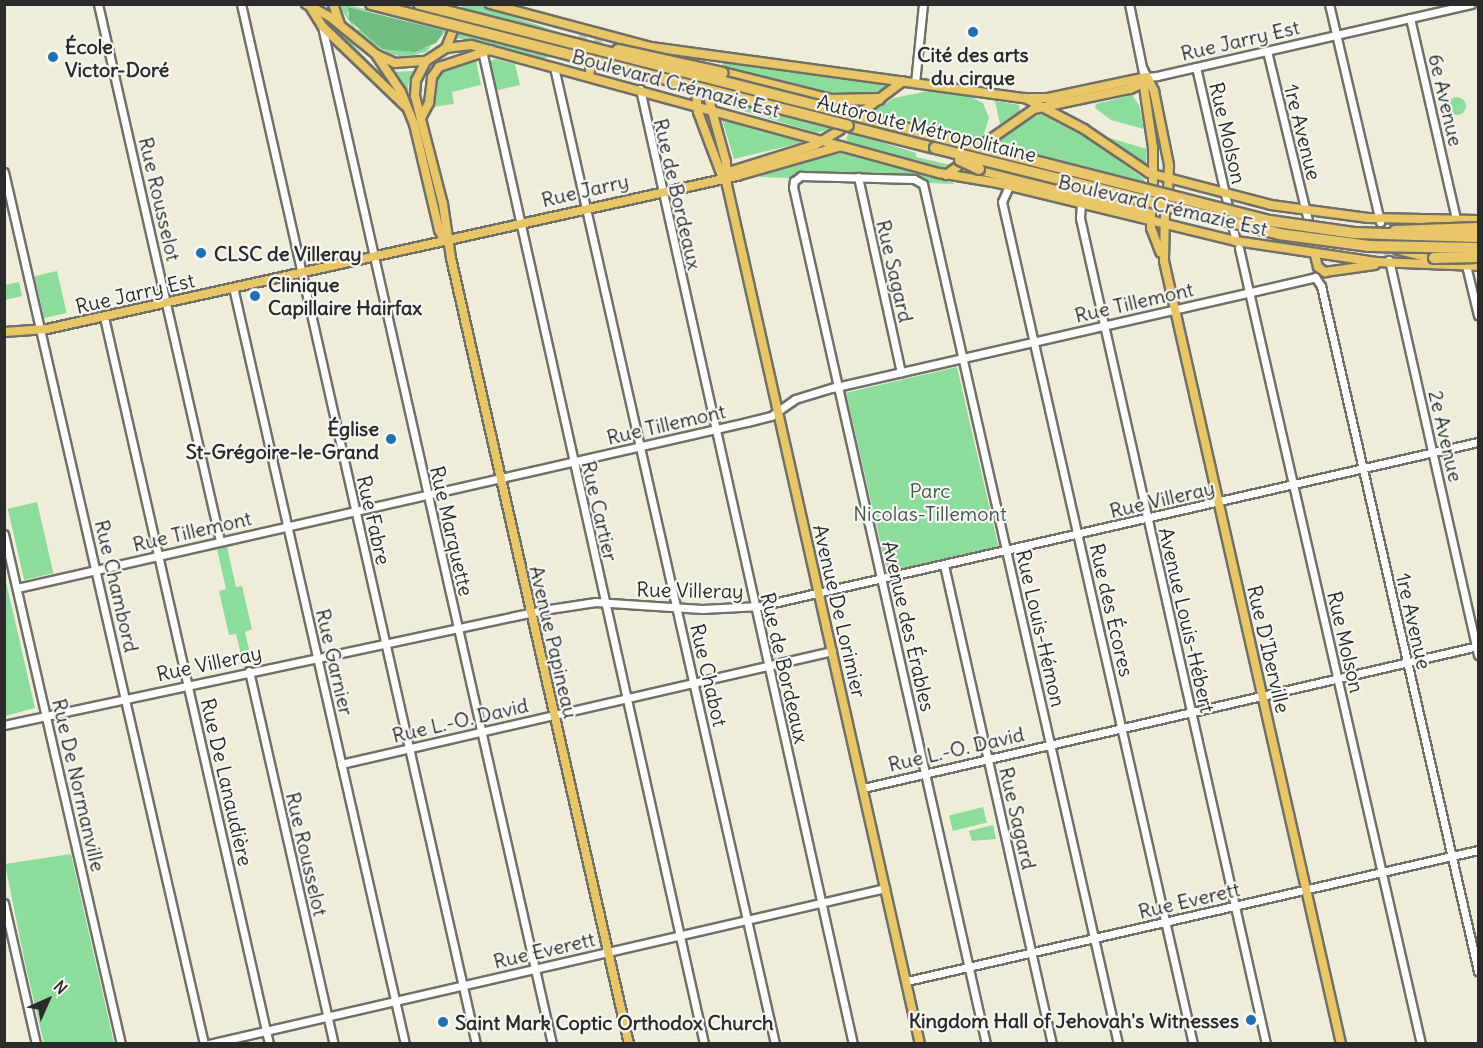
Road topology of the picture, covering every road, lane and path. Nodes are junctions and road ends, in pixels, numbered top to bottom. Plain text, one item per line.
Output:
1 (98, 4) edge
2 (241, 4) edge
3 (333, 4) edge
4 (371, 4) edge
5 (419, 4) edge
6 (490, 4) edge
7 (923, 4) edge
8 (1129, 4) edge
9 (1329, 4) edge
10 (1471, 4) edge
11 (308, 5) edge
12 (1410, 18) junction
13 (340, 25) junction
14 (322, 26) junction
15 (453, 31) dead end
16 (1336, 35) junction
17 (446, 48) junction
18 (589, 48) junction
19 (1267, 51) junction
20 (487, 53) junction
21 (377, 55) junction
22 (715, 57) junction
23 (426, 61) junction
24 (575, 62) tunnel mouth
25 (591, 66) tunnel mouth
26 (554, 67) junction
27 (713, 67) dead end
28 (1196, 67) junction
29 (572, 72) junction
30 (589, 76) junction
31 (1145, 78) junction
32 (903, 81) junction
33 (915, 82) junction
34 (640, 89) junction
35 (696, 93) dead end
36 (708, 96) dead end
37 (1025, 98) junction
38 (879, 99) junction
39 (697, 104) junction
40 (1042, 107) junction
41 (407, 108) junction
42 (710, 108) junction
43 (862, 112) dead end
44 (422, 116) junction
45 (840, 130) dead end
46 (825, 141) junction
47 (985, 143) dead end
48 (841, 146) junction
49 (935, 148) junction
50 (957, 167) dead end
51 (4, 172) edge
52 (1154, 174) junction
53 (946, 175) junction
54 (723, 177) junction
55 (858, 177) junction
56 (1169, 179) junction
57 (1009, 186) junction
58 (1153, 186) dead end
59 (660, 190) junction
60 (1168, 190) dead end
61 (1226, 195) junction
62 (1081, 203) junction
63 (586, 207) junction
64 (1165, 213) dead end
65 (1151, 215) junction
66 (1307, 216) junction
67 (1479, 220) edge
68 (1379, 221) junction
69 (518, 223) junction
70 (1163, 223) junction
71 (1457, 223) junction
72 (1479, 228) edge
73 (1367, 234) junction
74 (1479, 237) edge
75 (447, 242) junction
76 (1238, 245) junction
77 (1389, 247) junction
78 (1479, 248) edge
79 (1314, 250) junction
80 (373, 256) junction
81 (1479, 257) edge
82 (1164, 261) junction
83 (1389, 262) junction
84 (1466, 264) junction
85 (1479, 266) edge
86 (300, 272) junction
87 (1317, 278) joint
88 (233, 287) junction
89 (1249, 293) junction
90 (166, 302) junction
91 (1175, 309) junction
92 (1479, 315) edge
93 (104, 317) junction
94 (1104, 326) junction
95 (40, 330) junction
96 (4, 332) edge
97 (1034, 341) junction
98 (963, 358) junction
99 (901, 372) junction
100 (837, 386) junction
101 (777, 410) junction
102 (715, 430) junction
103 (1479, 442) edge
104 (640, 447) junction
105 (1431, 453) junction
106 (572, 462) junction
107 (1362, 470) junction
108 (500, 478) junction
109 (1293, 486) junction
110 (427, 495) junction
111 (1219, 503) junction
112 (355, 511) junction
113 (1148, 519) junction
114 (287, 527) junction
115 (4, 534) edge
116 (1078, 535) junction
117 (220, 541) junction
118 (1006, 551) junction
119 (159, 555) junction
120 (944, 566) junction
121 (96, 570) junction
122 (882, 580) junction
123 (17, 588) junction
124 (819, 594) junction
125 (604, 603) junction
126 (755, 607) junction
127 (677, 608) junction
128 (531, 612) junction
129 (457, 628) junction
130 (385, 645) junction
131 (1478, 646) edge
132 (832, 651) junction
133 (1479, 655) edge
134 (317, 658) junction
135 (1407, 663) junction
136 (768, 667) junction
137 (249, 671) junction
138 (1337, 679) junction
139 (188, 683) junction
140 (694, 684) junction
141 (126, 697) junction
142 (1263, 697) junction
143 (626, 699) junction
144 (1192, 713) junction
145 (46, 715) junction
146 (554, 715) junction
147 (4, 725) edge
148 (1122, 729) junction
149 (481, 732) junction
150 (1050, 745) junction
151 (409, 748) junction
152 (987, 760) junction
153 (341, 764) junction
154 (925, 774) junction
155 (863, 788) junction
156 (1479, 850) edge
157 (1452, 856) junction
158 (1382, 872) junction
159 (885, 888) junction
160 (1307, 890) junction
161 (4, 903) edge
162 (822, 904) junction
163 (1235, 906) junction
164 (747, 921) junction
165 (1165, 922) junction
166 (679, 937) junction
167 (1094, 939) junction
168 (608, 952) junction
169 (1032, 953) junction
170 (969, 967) junction
171 (534, 969) junction
172 (1479, 971) edge
173 (907, 981) junction
174 (462, 985) junction
175 (395, 1000) junction
176 (327, 1016) junction
177 (266, 1030) junction
178 (36, 1044) edge
179 (121, 1044) edge
180 (204, 1044) edge
181 (209, 1044) edge
182 (269, 1044) edge
183 (334, 1044) edge
184 (405, 1044) edge
185 (476, 1044) edge
186 (552, 1044) edge
187 (628, 1044) edge
188 (704, 1044) edge
189 (775, 1044) edge
190 (853, 1044) edge
191 (920, 1044) edge
192 (986, 1044) edge
193 (1052, 1044) edge
194 (1118, 1044) edge
195 (1193, 1044) edge
196 (1266, 1044) edge
197 (1341, 1044) edge
198 (1421, 1044) edge

1 - 90 street, Rue Rousselot
2 - 86 street, Rue Fabre
3 - 13 main road
4 - 49 highway, Autoroute Métropolitaine, bridge
5 - 18 highway, Autoroute Métropolitaine, bridge
6 - 22 main road, Boulevard Crémazie Est
7 - 33 street
8 - 31 street
9 - 16 street
10 - 12 street, Rue Jarry Est
11 - 13 main road
11 - 14 main road
12 - 16 street, Rue Jarry Est
12 - 71 street, 6e Avenue
13 - 21 main road
14 - 41 main road
14 - 80 street, Rue Marquette
15 - 17 main road
16 - 19 street, Rue Jarry Est
16 - 68 street
17 - 20 main road, Boulevard Crémazie Est
17 - 23 main road, Boulevard Crémazie Est
18 - 38 highway, bridge
18 - 73 highway, Autoroute Métropolitaine, bridge
19 - 28 street, Rue Jarry Est
19 - 66 street, 1re Avenue
20 - 26 main road, Boulevard Crémazie Est
20 - 44 main road
20 - 69 street, Rue Cartier
21 - 23 main road
21 - 41 main road, Avenue Papineau
22 - 27 main road
22 - 32 main road, Boulevard Crémazie Est
23 - 44 main road, Avenue Papineau
24 - 29 main road
25 - 30 main road
26 - 29 main road, Boulevard Crémazie Est
26 - 63 street, Rue Chabot
28 - 31 street, Rue Jarry Est
28 - 61 street, Rue Molson
29 - 30 main road, Boulevard Crémazie Est
30 - 34 main road, Boulevard Crémazie Est
31 - 37 main road, Rue Jarry Est
31 - 40 main road, Rue Jarry Est
31 - 52 main road
31 - 56 main road
32 - 33 main road, Boulevard Crémazie Est
32 - 38 main road
33 - 37 main road, Boulevard Crémazie Est
34 - 39 main road, Boulevard Crémazie Est
34 - 59 street, Rue de Bordeaux
35 - 39 main road, Avenue De Lorimier
36 - 42 main road, Avenue De Lorimier
37 - 40 main road, Boulevard Crémazie Est
38 - 43 main road
39 - 42 main road, Boulevard Crémazie Est
39 - 54 main road, Avenue De Lorimier
40 - 47 main road, Rue Jarry Est
40 - 52 main road, Boulevard Crémazie Est
41 - 75 main road, Avenue Papineau
42 - 46 main road, Boulevard Crémazie Est
42 - 54 main road, Avenue De Lorimier
44 - 75 main road, Avenue Papineau
45 - 46 main road
46 - 48 main road, Boulevard Crémazie Est
46 - 54 main road
48 - 53 main road, Boulevard Crémazie Est
48 - 54 main road
49 - 65 highway, bridge
49 - 77 highway, Autoroute Métropolitaine, bridge
50 - 53 main road
51 - 95 street, Rue Chambord
52 - 56 main road, Boulevard Crémazie Est
52 - 58 main road
53 - 57 main road, Boulevard Crémazie Est
54 - 59 main road
54 - 101 main road, Avenue De Lorimier
55 - 98 street, Rue Louis-Hémon
55 - 99 street, Rue Sagard
55 - 100 street, Avenue des Érables
56 - 60 main road
56 - 61 main road, Boulevard Crémazie Est
57 - 62 main road, Boulevard Crémazie Est
57 - 97 street, Rue des Écores
59 - 63 main road, Rue Jarry
59 - 102 street, Rue de Bordeaux
61 - 66 main road, Boulevard Crémazie Est
61 - 76 street, Rue Molson
62 - 65 main road, Boulevard Crémazie Est
62 - 94 street, Avenue Louis-Hébert
63 - 69 main road, Rue Jarry
63 - 104 street, Rue Chabot
64 - 70 main road, Rue D'Iberville
65 - 70 main road, Boulevard Crémazie Est
65 - 82 main road, Rue D'Iberville
66 - 68 main road, Boulevard Crémazie Est
67 - 71 main road, Boulevard Crémazie Est
68 - 71 main road, Boulevard Crémazie Est
69 - 75 main road, Rue Jarry Est
69 - 106 street, Rue Cartier
70 - 76 main road, Boulevard Crémazie Est
70 - 82 main road, Rue D'Iberville
72 - 73 highway, bridge
73 - 74 highway, Autoroute Métropolitaine, bridge
75 - 80 main road, Rue Jarry Est
75 - 108 main road, Avenue Papineau
76 - 79 main road, Boulevard Crémazie Est
76 - 89 street, Rue Molson
77 - 78 highway, Autoroute Métropolitaine, bridge
77 - 81 highway, bridge
79 - 83 main road, Boulevard Crémazie Est
79 - 83 main road
80 - 86 main road, Rue Jarry Est
80 - 110 street, Rue Marquette
82 - 91 main road, Rue D'Iberville
83 - 84 main road, Boulevard Crémazie Est
83 - 105 street, 2e Avenue
84 - 85 main road, Boulevard Crémazie Est
84 - 92 street
86 - 88 main road, Rue Jarry Est
86 - 112 street, Rue Fabre
87 - 89 street, Rue Tillemont
87 - 107 street, 1re Avenue
88 - 90 main road, Rue Jarry Est
88 - 114 street, Rue Garnier
89 - 91 street, Rue Tillemont
89 - 109 street, Rue Molson
90 - 93 main road, Rue Jarry Est
90 - 117 street, Rue Rousselot
91 - 94 street, Rue Tillemont
91 - 111 main road, Rue D'Iberville
93 - 95 main road, Rue Jarry Est
93 - 119 street, Rue De Lanaudière
94 - 97 street, Rue Tillemont
94 - 113 street, Avenue Louis-Hébert
95 - 96 main road, Rue Jarry Est
95 - 121 street, Rue Chambord
97 - 98 street, Rue Tillemont
97 - 116 street, Rue des Écores
98 - 99 street, Rue Tillemont
98 - 118 street, Rue Louis-Hémon
99 - 100 street, Rue Tillemont
100 - 101 street, Rue Tillemont
100 - 122 street, Avenue des Érables
101 - 102 street, Rue Tillemont
101 - 124 main road, Avenue De Lorimier
102 - 104 street, Rue Tillemont
102 - 126 street, Rue de Bordeaux
103 - 105 street, Rue Villeray
104 - 106 street, Rue Tillemont
104 - 127 street, Rue Chabot
105 - 107 street, Rue Villeray
105 - 131 street, 2e Avenue
106 - 108 street, Rue Tillemont
106 - 125 street, Rue Cartier
107 - 109 street, Rue Villeray
107 - 135 street, 1re Avenue
108 - 110 street, Rue Tillemont
108 - 128 main road, Avenue Papineau
109 - 111 street, Rue Villeray
109 - 138 street, Rue Molson
110 - 112 street, Rue Tillemont
110 - 129 street, Rue Marquette
111 - 113 street, Rue Villeray
111 - 142 main road, Rue D'Iberville
112 - 114 street, Rue Tillemont
112 - 130 street, Rue Fabre
113 - 116 street, Rue Villeray
113 - 144 street, Avenue Louis-Hébert
114 - 117 street, Rue Tillemont
114 - 134 street, Rue Garnier
115 - 123 street, Rue De Normanville
116 - 118 street, Rue Villeray
116 - 148 street, Rue des Écores
117 - 119 street, Rue Tillemont
118 - 120 street, Rue Villeray
118 - 150 street, Rue Louis-Hémon
119 - 121 street, Rue Tillemont
119 - 139 street, Rue De Lanaudière
120 - 122 street, Rue Villeray
120 - 152 street, Rue Sagard
121 - 123 street, Rue Tillemont
121 - 141 street, Rue Chambord
122 - 124 street, Rue Villeray
122 - 154 street, Avenue des Érables
123 - 145 street, Rue De Normanville
124 - 126 street, Rue Villeray
124 - 132 main road, Avenue De Lorimier
125 - 127 street, Rue Villeray
125 - 128 street, Rue Villeray
125 - 143 street, Rue Cartier
126 - 127 street, Rue Villeray
126 - 136 street, Rue de Bordeaux
127 - 140 street, Rue Chabot
128 - 129 street, Rue Villeray
128 - 146 main road, Avenue Papineau
129 - 130 street, Rue Villeray
129 - 149 street, Rue Marquette
130 - 134 street, Rue Villeray
130 - 151 street, Rue Fabre
131 - 133 street, 2e Avenue
131 - 135 street, Rue L.-O. David
132 - 136 street, Rue L.-O. David
132 - 155 main road, Avenue De Lorimier
134 - 137 street, Rue Villeray
134 - 153 street, Rue Garnier
135 - 138 street, Rue L.-O. David
135 - 157 street, 1re Avenue
136 - 140 street, Rue L.-O. David
136 - 162 street, Rue de Bordeaux
137 - 139 street, Rue Villeray
137 - 176 street, Rue Rousselot
138 - 142 street, Rue L.-O. David
138 - 158 street, Rue Molson
139 - 141 street, Rue Villeray
139 - 177 street, Rue De Lanaudière
140 - 143 street, Rue L.-O. David
140 - 164 street, Rue Chabot
141 - 145 street, Rue Villeray
141 - 180 street, Rue Chambord
142 - 144 street, Rue L.-O. David
142 - 160 main road, Rue D'Iberville
143 - 146 street, Rue L.-O. David
143 - 166 street, Rue Cartier
144 - 148 street, Rue L.-O. David
144 - 163 street, Avenue Louis-Hébert
145 - 147 street, Rue Villeray
145 - 179 street, Rue De Normanville
146 - 149 street, Rue L.-O. David
146 - 168 main road, Avenue Papineau
148 - 150 street, Rue L.-O. David
148 - 165 street, Rue des Écores
149 - 151 street, Rue L.-O. David
149 - 171 street, Rue Marquette
150 - 152 street, Rue L.-O. David
150 - 167 street, Rue Louis-Hémon
151 - 153 street, Rue L.-O. David
151 - 174 street, Rue Fabre
152 - 154 street, Rue L.-O. David
152 - 169 street, Rue Sagard
153 - 175 street, Rue Garnier
154 - 155 street, Rue L.-O. David
154 - 170 street, Avenue des Érables
155 - 159 main road, Avenue De Lorimier
156 - 157 street, Rue Everett
157 - 158 street, Rue Everett
157 - 172 street, 1re Avenue
158 - 160 street, Rue Everett
158 - 198 street, Rue Molson
159 - 162 street, Rue Everett
159 - 173 main road, Avenue De Lorimier
160 - 163 street, Rue Everett
160 - 197 main road, Rue D'Iberville
161 - 178 street
162 - 164 street, Rue Everett
162 - 190 street, Rue de Bordeaux
163 - 165 street, Rue Everett
163 - 196 street, Avenue Louis-Hébert
164 - 166 street, Rue Everett
164 - 189 street, Rue Chabot
165 - 167 street, Rue Everett
165 - 195 street, Rue des Écores
166 - 168 street, Rue Everett
166 - 188 street, Rue Cartier
167 - 169 street, Rue Everett
167 - 194 street, Rue Louis-Hémon
168 - 171 street, Rue Everett
168 - 187 main road, Avenue Papineau
169 - 170 street, Rue Everett
169 - 193 street, Rue Sagard
170 - 173 street, Rue Everett
170 - 192 street, Avenue des Érables
171 - 174 street, Rue Everett
171 - 186 street, Rue Marquette
173 - 191 main road, Avenue De Lorimier
174 - 175 street, Rue Everett
174 - 185 street, Rue Fabre
175 - 176 street, Rue Everett
175 - 184 street, Rue Garnier
176 - 177 street, Rue Everett
176 - 183 street, Rue Rousselot
177 - 181 street, Rue Everett
177 - 182 street, Rue De Lanaudière

